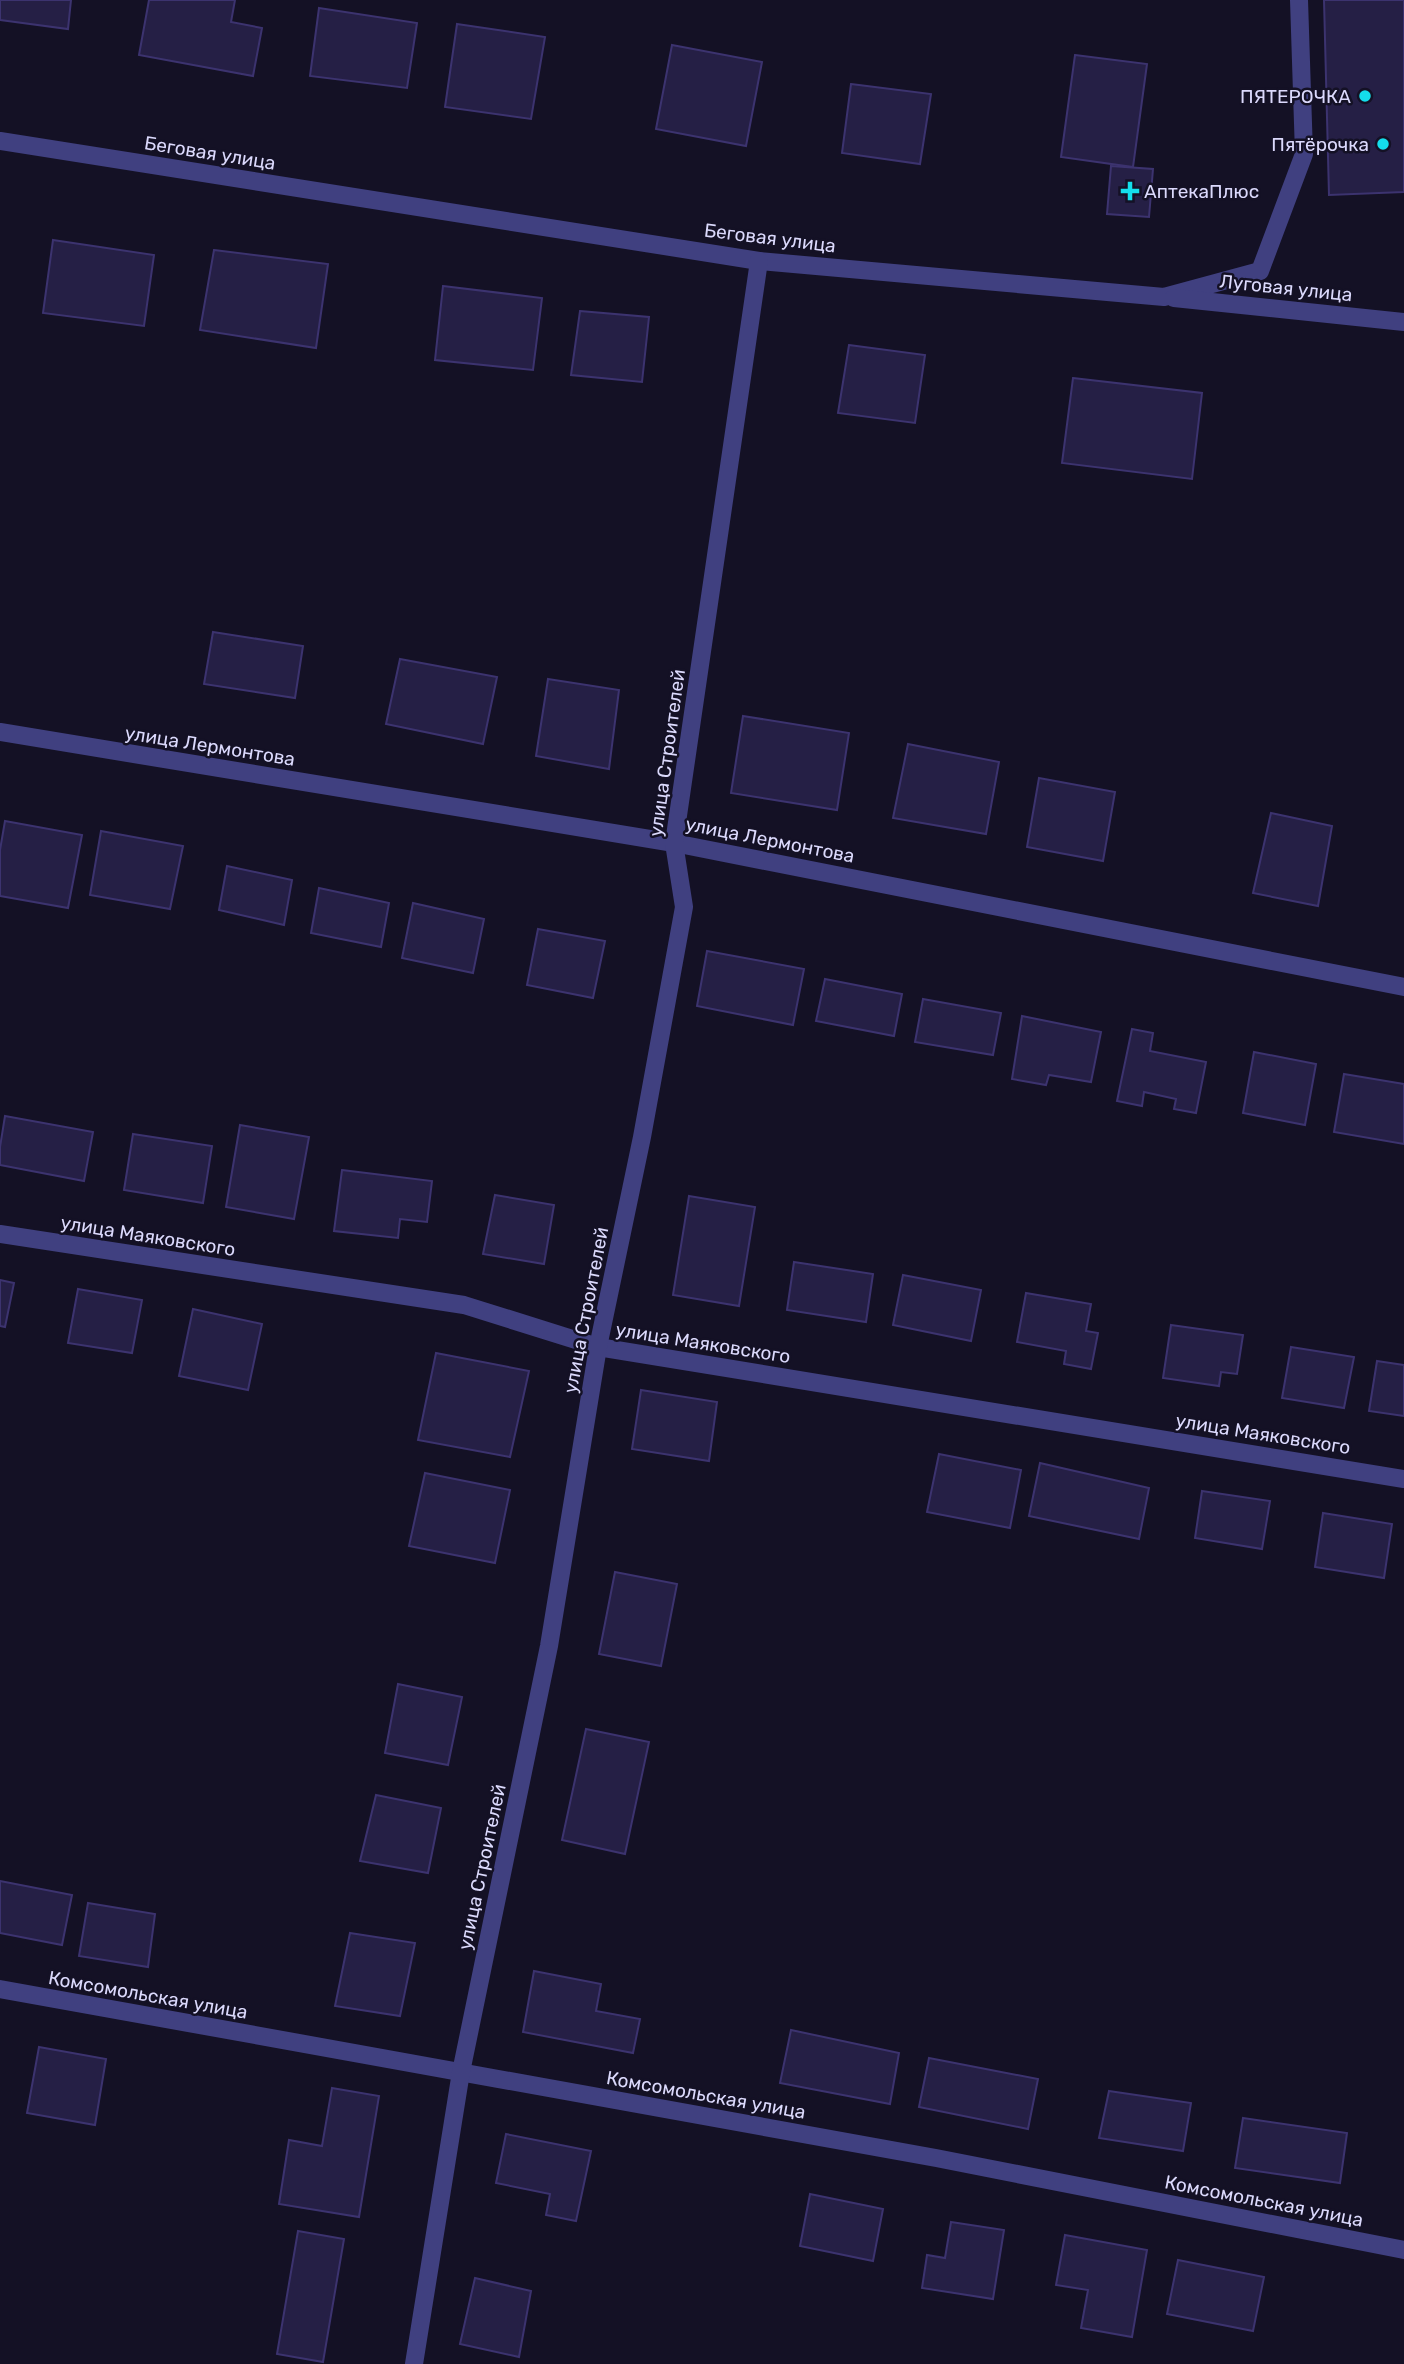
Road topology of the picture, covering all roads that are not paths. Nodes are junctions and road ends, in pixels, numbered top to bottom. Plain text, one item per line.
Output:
1 (1299, 0) edge
2 (0, 141) edge
3 (760, 261) junction
4 (1164, 297) junction
5 (1404, 322) edge
6 (0, 732) edge
7 (674, 843) junction
8 (1404, 986) edge
9 (0, 1234) edge
10 (598, 1347) junction
11 (1404, 1479) edge
12 (0, 1989) edge
13 (461, 2073) junction
14 (1404, 2250) edge
15 (414, 2364) edge

1 - 4 street, Беговая улица
2 - 3 street, Беговая улица
3 - 4 street, Беговая улица
3 - 7 street, улица Строителей
4 - 5 street, Луговая улица
6 - 7 street, улица Лермонтова
7 - 8 street, улица Лермонтова
7 - 10 street, улица Строителей
9 - 10 street, улица Маяковского
10 - 11 street, улица Маяковского
10 - 13 street, улица Строителей
12 - 13 street, Комсомольская улица
13 - 14 street, Комсомольская улица
13 - 15 street, улица Строителей

